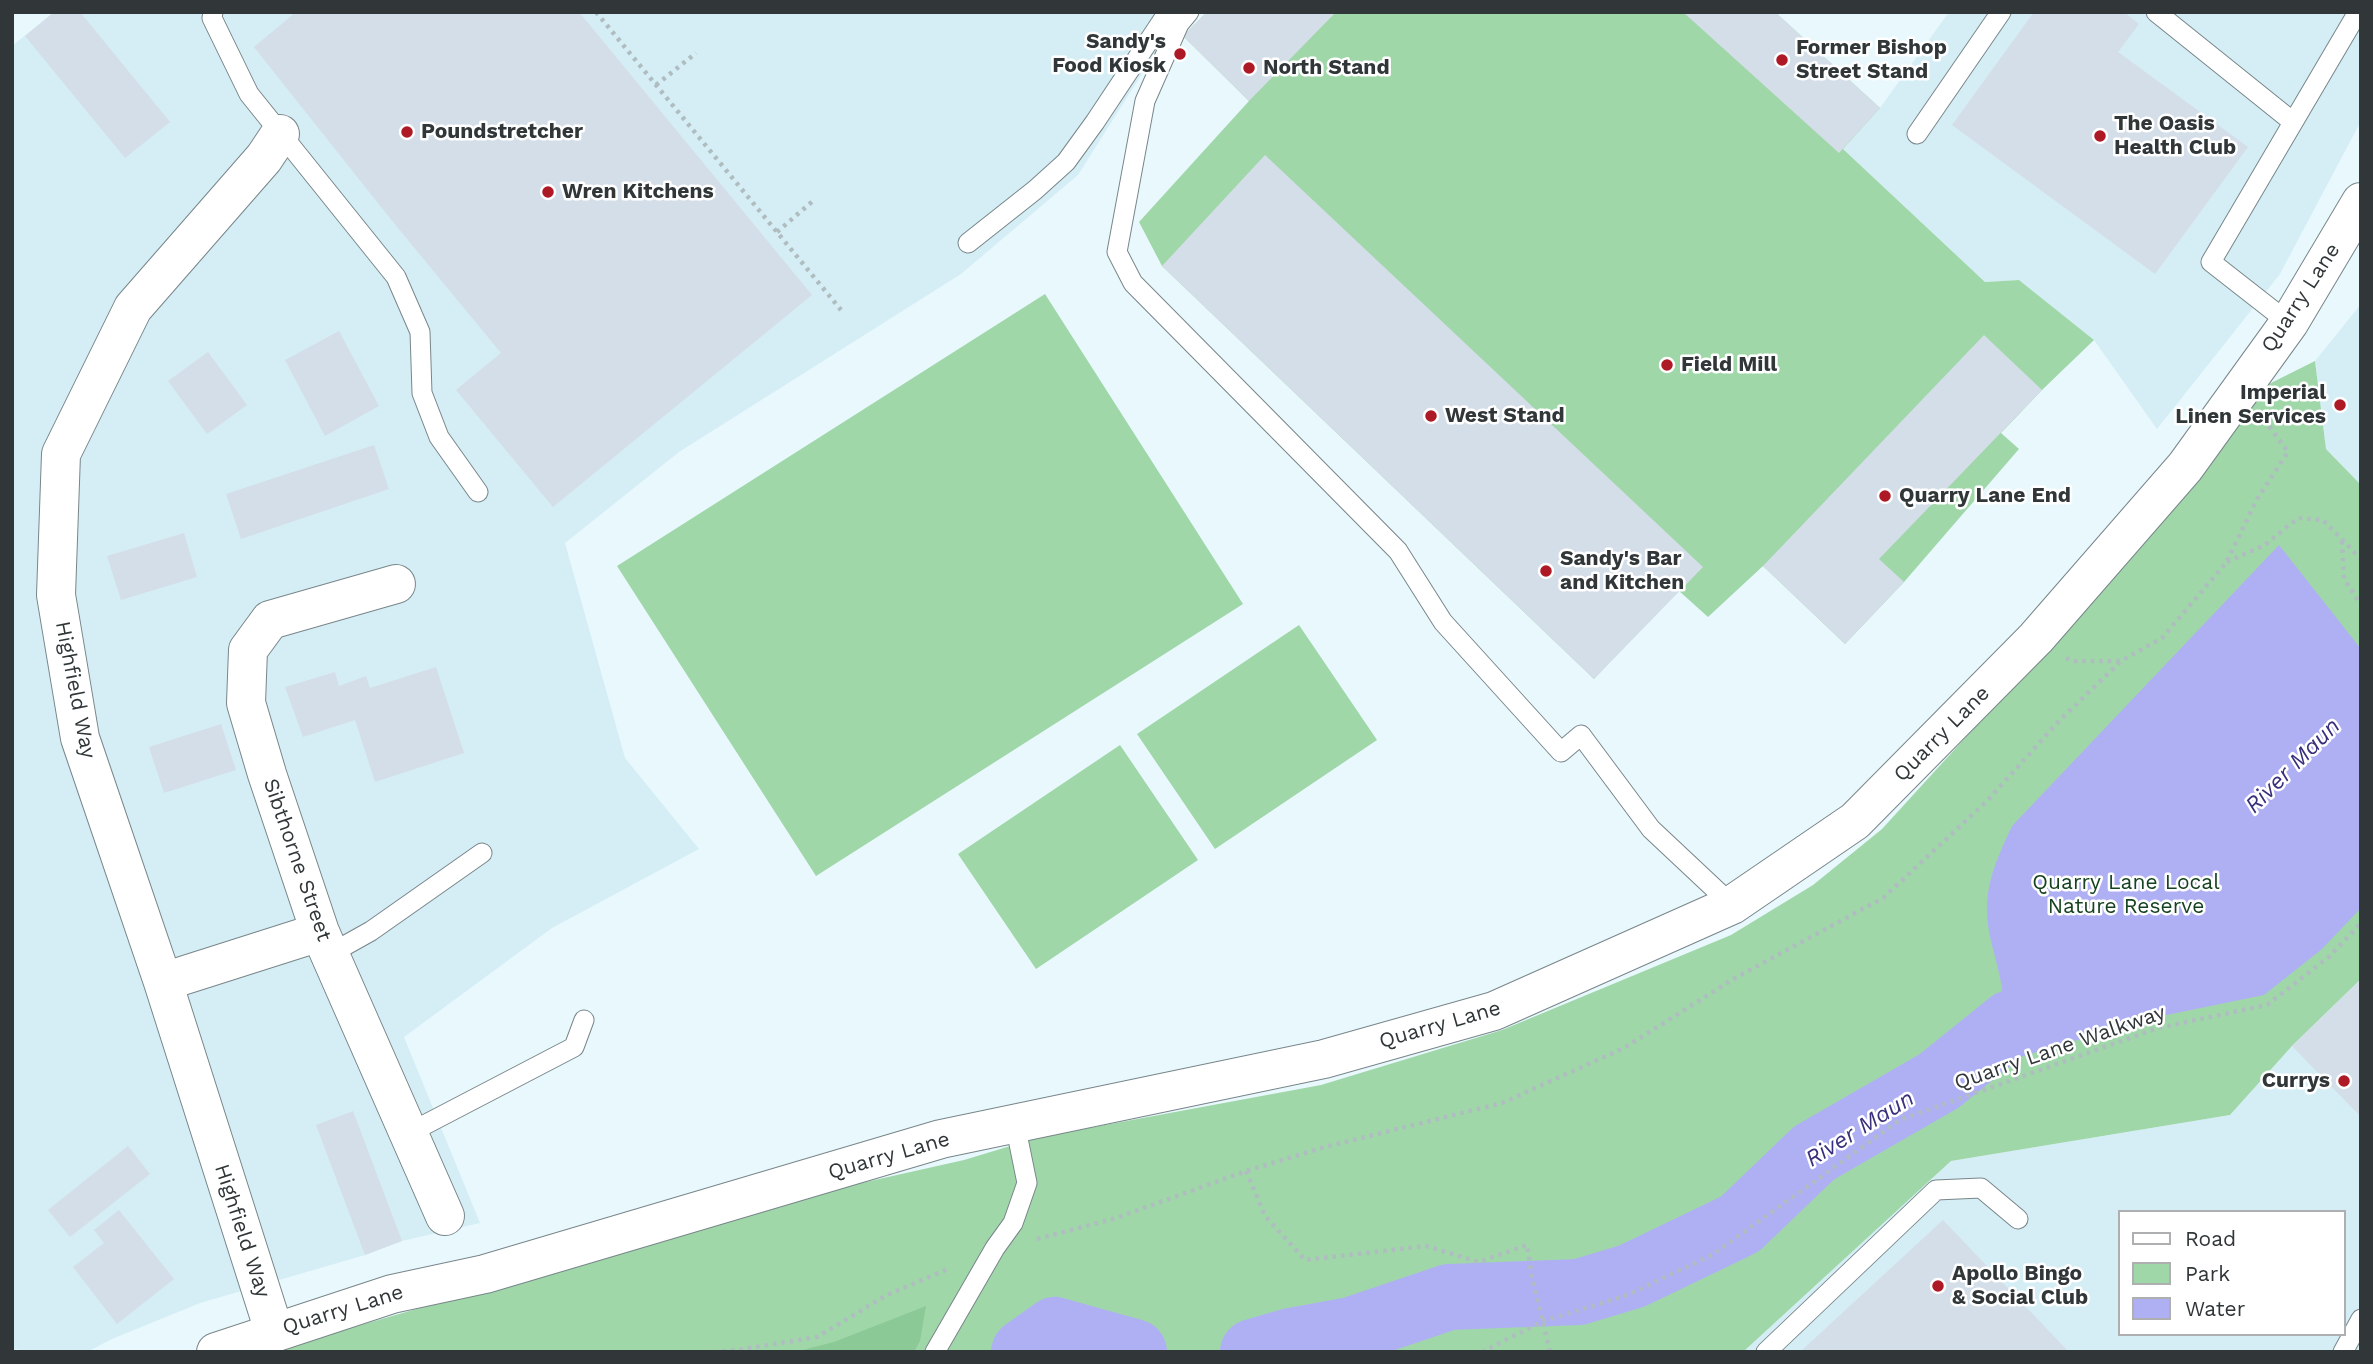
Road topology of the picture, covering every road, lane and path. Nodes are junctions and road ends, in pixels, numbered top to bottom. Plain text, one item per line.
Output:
1 (213, 12) edge
2 (596, 12) edge
3 (1168, 12) edge
4 (1189, 12) edge
5 (2001, 12) edge
6 (2156, 12) edge
7 (2358, 12) edge
8 (1146, 47) junction
9 (696, 53) dead end
10 (1159, 69) junction
11 (656, 85) junction
12 (2293, 122) junction
13 (280, 134) junction
14 (1917, 134) dead end
15 (814, 200) dead end
16 (2361, 202) edge
17 (777, 232) junction
18 (968, 243) dead end
19 (841, 310) dead end
20 (2290, 323) junction
21 (2241, 387) junction
22 (478, 492) dead end
23 (2342, 540) junction
24 (2361, 559) edge
25 (2226, 562) junction
26 (396, 584) dead end
27 (2361, 605) edge
28 (2036, 638) junction
29 (2121, 661) junction
30 (482, 853) dead end
31 (1732, 905) junction
32 (2361, 923) edge
33 (325, 943) junction
34 (163, 982) junction
35 (584, 1020) dead end
36 (1015, 1124) junction
37 (409, 1133) junction
38 (1246, 1171) junction
39 (445, 1216) dead end
40 (2018, 1219) dead end
41 (995, 1248) junction
42 (2361, 1319) edge
43 (1543, 1321) junction
44 (274, 1331) junction
45 (216, 1352) edge
46 (713, 1352) edge
47 (935, 1352) edge
48 (1482, 1352) edge
49 (1550, 1352) edge
50 (1766, 1352) edge
51 (2343, 1352) edge

1 - 13 lane
2 - 11 path
3 - 8 lane
4 - 10 lane
5 - 14 lane
6 - 12 lane
7 - 12 lane
8 - 10 lane
8 - 18 lane
9 - 11 path
10 - 31 lane
11 - 17 path
12 - 20 lane
13 - 22 lane
13 - 34 street, Highfield Way
15 - 17 path
16 - 20 street, Quarry Lane
17 - 19 path
20 - 21 street, Quarry Lane
21 - 25 path
21 - 28 street, Quarry Lane
23 - 24 path
23 - 25 path
23 - 27 path
25 - 29 path
26 - 33 street, Sibthorne Street
28 - 29 path
28 - 31 street, Quarry Lane
29 - 38 path
30 - 33 lane
31 - 36 street, Quarry Lane
32 - 43 path, Quarry Lane Walkway
33 - 34 street
33 - 37 street, Sibthorne Street
34 - 44 street, Highfield Way
35 - 37 lane
36 - 41 lane
36 - 44 street, Quarry Lane
37 - 39 street, Sibthorne Street
38 - 41 path
38 - 43 path
40 - 50 lane
41 - 46 path
41 - 47 lane
42 - 51 lane
43 - 48 path, Quarry Lane Walkway
43 - 49 path
44 - 45 street, Quarry Lane

